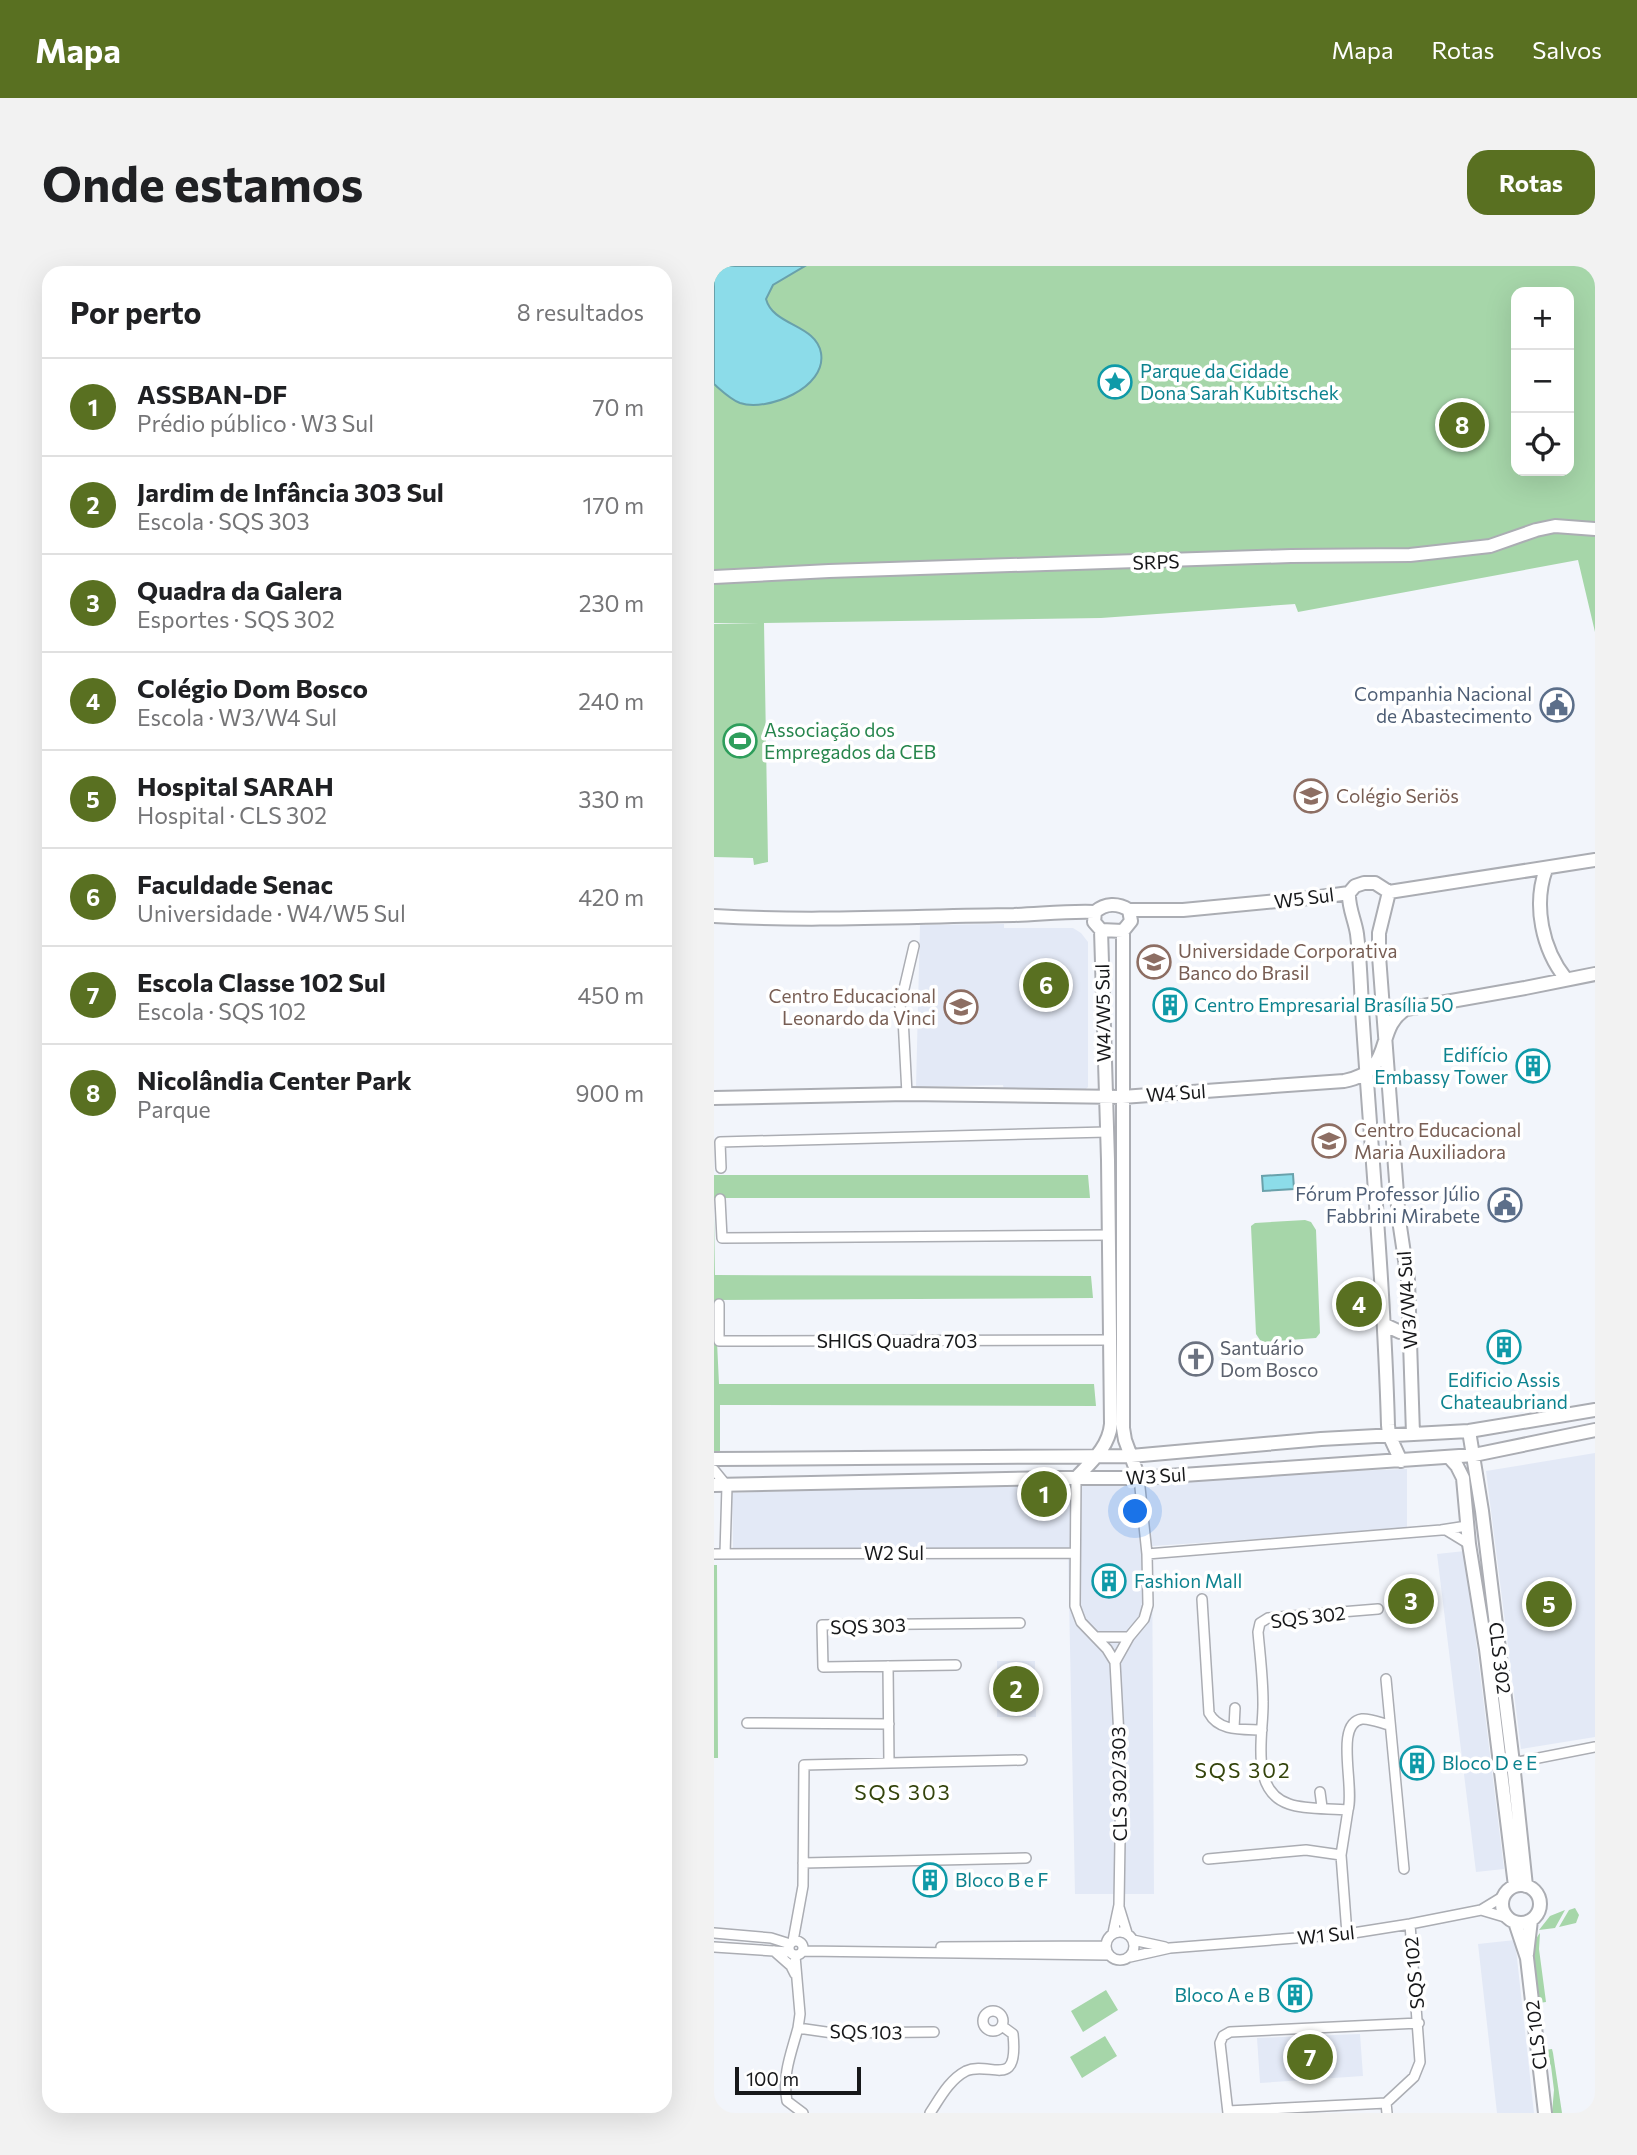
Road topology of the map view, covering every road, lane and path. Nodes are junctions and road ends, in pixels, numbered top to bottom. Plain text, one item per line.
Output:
1 (1595, 529) edge
2 (714, 577) edge
3 (1595, 860) edge
4 (1546, 869) junction
5 (1389, 892) junction
6 (1349, 893) junction
7 (1129, 910) junction
8 (1095, 912) junction
9 (714, 916) edge
10 (1101, 930) junction
11 (1123, 930) junction
12 (914, 946) dead end
13 (1379, 956) junction
14 (1359, 957) junction
15 (1595, 974) edge
16 (1566, 979) junction
17 (1386, 1042) junction
18 (1366, 1074) junction
19 (906, 1094) junction
20 (1389, 1096) junction
21 (1105, 1097) junction
22 (1122, 1097) junction
23 (714, 1098) edge
24 (1367, 1100) junction
25 (1107, 1132) junction
26 (721, 1168) dead end
27 (720, 1199) dead end
28 (1399, 1220) junction
29 (1377, 1223) junction
30 (1110, 1235) junction
31 (1402, 1238) junction
32 (1379, 1239) junction
33 (1116, 1287) junction
34 (719, 1304) dead end
35 (1385, 1325) junction
36 (1409, 1330) junction
37 (1111, 1340) junction
38 (1386, 1348) junction
39 (1410, 1348) junction
40 (1117, 1385) junction
41 (1591, 1411) edge
42 (1595, 1430) edge
43 (1469, 1431) junction
44 (1413, 1434) junction
45 (1389, 1435) junction
46 (1560, 1438) junction
47 (1268, 1445) junction
48 (1474, 1455) junction
49 (1131, 1456) junction
50 (1096, 1457) junction
51 (1449, 1457) junction
52 (928, 1458) junction
53 (714, 1459) edge
54 (1401, 1461) junction
55 (1271, 1468) junction
56 (714, 1470) edge
57 (1076, 1478) junction
58 (1139, 1478) junction
59 (918, 1481) junction
60 (720, 1485) edge
61 (1482, 1511) junction
62 (1467, 1526) junction
63 (1446, 1530) junction
64 (1469, 1544) junction
65 (1075, 1553) junction
66 (714, 1554) edge
67 (725, 1554) junction
68 (1147, 1554) junction
69 (1202, 1599) dead end
70 (1378, 1609) dead end
71 (1020, 1623) dead end
72 (1096, 1637) junction
73 (1129, 1637) junction
74 (1115, 1662) junction
75 (956, 1665) dead end
76 (888, 1666) junction
77 (1386, 1679) dead end
78 (1235, 1708) dead end
79 (747, 1723) dead end
80 (889, 1724) junction
81 (1389, 1725) junction
82 (1234, 1728) junction
83 (1262, 1730) junction
84 (1595, 1747) edge
85 (1022, 1760) dead end
86 (889, 1763) junction
87 (1513, 1763) junction
88 (1320, 1792) dead end
89 (1322, 1807) junction
90 (1348, 1810) junction
91 (1341, 1855) junction
92 (1026, 1858) dead end
93 (1208, 1858) dead end
94 (803, 1863) junction
95 (1404, 1869) dead end
96 (1520, 1886) junction
97 (1504, 1896) junction
98 (1119, 1905) junction
99 (1481, 1910) junction
100 (1512, 1920) junction
101 (1531, 1920) junction
102 (1410, 1924) junction
103 (714, 1933) edge
104 (1113, 1933) junction
105 (1347, 1934) junction
106 (1130, 1937) junction
107 (714, 1947) edge
108 (797, 1948) junction
109 (1170, 1948) junction
110 (772, 1949) junction
111 (1107, 1950) junction
112 (1130, 1957) junction
113 (1527, 1958) junction
114 (797, 1979) junction
115 (1419, 2023) junction
116 (1002, 2026) dead end
117 (798, 2028) junction
118 (934, 2032) dead end
119 (1386, 2108) edge
120 (1228, 2112) edge
121 (803, 2113) edge
122 (930, 2113) edge
123 (1545, 2113) edge

1 - 2 main road, SRPS
3 - 4 main road, W5 Sul
4 - 5 main road, W5 Sul
4 - 16 main road
5 - 6 main road, W5 Sul
5 - 13 main road
6 - 7 main road, W5 Sul
6 - 14 main road
7 - 8 main road
7 - 11 main road
8 - 9 main road
8 - 10 main road
10 - 11 main road
10 - 21 main road, W4/W5 Sul
11 - 22 main road, W4/W5 Sul
12 - 19 street
13 - 14 main road
13 - 17 main road
14 - 18 main road
15 - 16 main road
16 - 17 main road
17 - 18 main road
17 - 20 main road, W3/W4 Sul
18 - 22 main road, W4 Sul
18 - 24 main road, W3/W4 Sul
19 - 21 main road, W4 Sul
19 - 23 main road, W4 Sul
20 - 24 main road
20 - 28 main road, W3/W4 Sul
21 - 22 main road, W4 Sul
21 - 25 main road
22 - 33 main road
24 - 29 main road, W3/W4 Sul
25 - 26 street
25 - 30 main road
27 - 30 street
28 - 29 main road
28 - 31 main road, W3/W4 Sul
29 - 32 main road, W3/W4 Sul
30 - 33 main road
31 - 32 main road
31 - 36 main road, W3/W4 Sul
32 - 35 main road, W3/W4 Sul
33 - 37 main road
33 - 40 main road
34 - 37 street, SHIGS Quadra 703
35 - 36 main road
35 - 38 main road, W3/W4 Sul
36 - 39 main road, W3/W4 Sul
37 - 40 main road
38 - 39 main road
38 - 45 main road, W3/W4 Sul
39 - 44 main road, W3/W4 Sul
40 - 49 main road
40 - 50 main road
41 - 43 main road, W3 Sul
41 - 46 main road
42 - 46 main road, W3 Sul
43 - 44 main road, W3 Sul
43 - 48 main road, CLS 302
44 - 45 main road, W3 Sul
45 - 47 main road, W3 Sul
45 - 54 main road, W3/W4 Sul
46 - 48 main road, W3 Sul
47 - 49 main road, W3 Sul
47 - 55 main road
48 - 51 main road, W3 Sul
48 - 61 main road, CLS 302
49 - 50 main road, W3 Sul
49 - 58 main road
50 - 52 main road, W3 Sul
50 - 57 main road
51 - 54 main road, W3 Sul
51 - 62 main road, CLS 302
52 - 53 main road, W3 Sul
52 - 59 main road
54 - 55 main road, W3 Sul
55 - 58 main road, W3 Sul
56 - 60 street
57 - 58 main road, W3 Sul
57 - 59 main road, W3 Sul
57 - 65 street
58 - 68 street
59 - 60 main road, W3 Sul
60 - 67 street
61 - 62 main road
61 - 87 main road, CLS 302
62 - 63 street
62 - 64 main road, CLS 302
63 - 64 street
63 - 68 street
64 - 96 main road, CLS 302
65 - 67 street, W2 Sul
65 - 72 street
66 - 67 street, W2 Sul
68 - 73 street
69 - 82 street
70 - 83 street, SQS 302
71 - 76 street, SQS 303
72 - 73 street
72 - 74 street
73 - 74 street
74 - 98 street, CLS 302/303
75 - 76 street, SQS 303
76 - 80 street
77 - 81 street
78 - 82 street
79 - 80 street
80 - 86 street
81 - 90 street
81 - 95 street
82 - 83 street
83 - 89 street, SQS 302
84 - 87 street
85 - 86 street
86 - 94 street
87 - 96 main road, CLS 302
88 - 89 street
89 - 90 street, SQS 302
90 - 91 street
91 - 93 street
91 - 105 street
92 - 94 street
94 - 108 street
96 - 97 main road
96 - 101 main road
97 - 99 street, W1 Sul
97 - 100 main road
98 - 104 street, CLS 302/303
98 - 106 street, CLS 302/303
99 - 100 street, W1 Sul
99 - 102 street, W1 Sul
100 - 101 main road
100 - 113 main road, CLS 102
101 - 113 main road, CLS 102
102 - 105 street, W1 Sul
102 - 115 street, SQS 102
103 - 108 street
104 - 106 street
104 - 111 street
105 - 109 street, W1 Sul
106 - 109 street, W1 Sul
106 - 112 street
107 - 110 street
108 - 110 street
108 - 111 street
108 - 114 street
109 - 112 street, W1 Sul
110 - 114 street
111 - 112 street
113 - 123 main road, CLS 102
114 - 117 street
115 - 119 street, SQS 102
115 - 120 street, SQS 102
116 - 122 street
117 - 118 street, SQS 103
117 - 121 street
119 - 120 street, SQS 102

